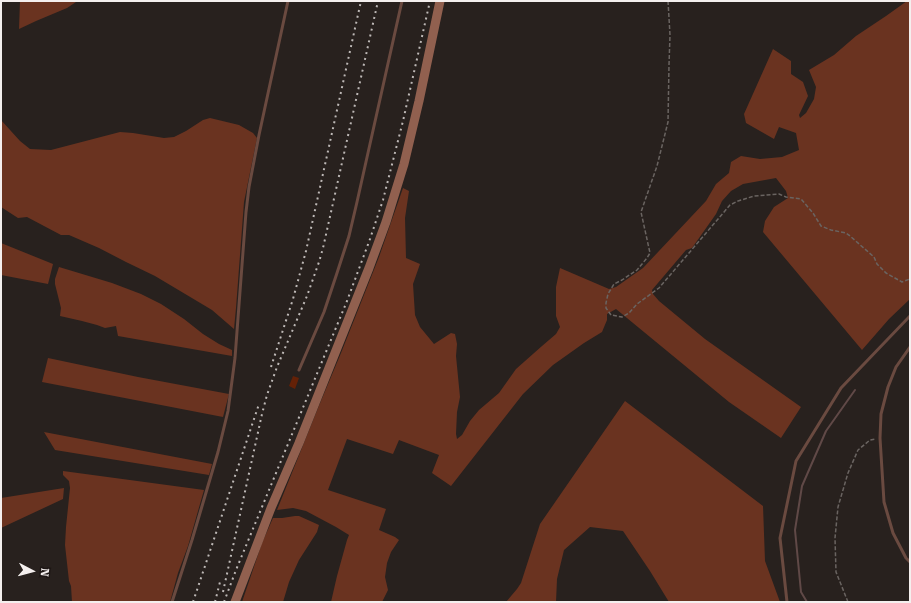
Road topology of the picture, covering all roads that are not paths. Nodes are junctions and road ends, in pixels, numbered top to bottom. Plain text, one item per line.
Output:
1 (288, 1) edge
2 (402, 1) edge
3 (440, 1) edge
4 (910, 316) edge
5 (910, 347) edge
6 (299, 370) dead end
7 (910, 562) edge
8 (172, 602) edge
9 (235, 602) edge
10 (788, 602) edge

1 - 8 lane
2 - 6 lane
3 - 9 main road
4 - 10 lane
5 - 7 lane

